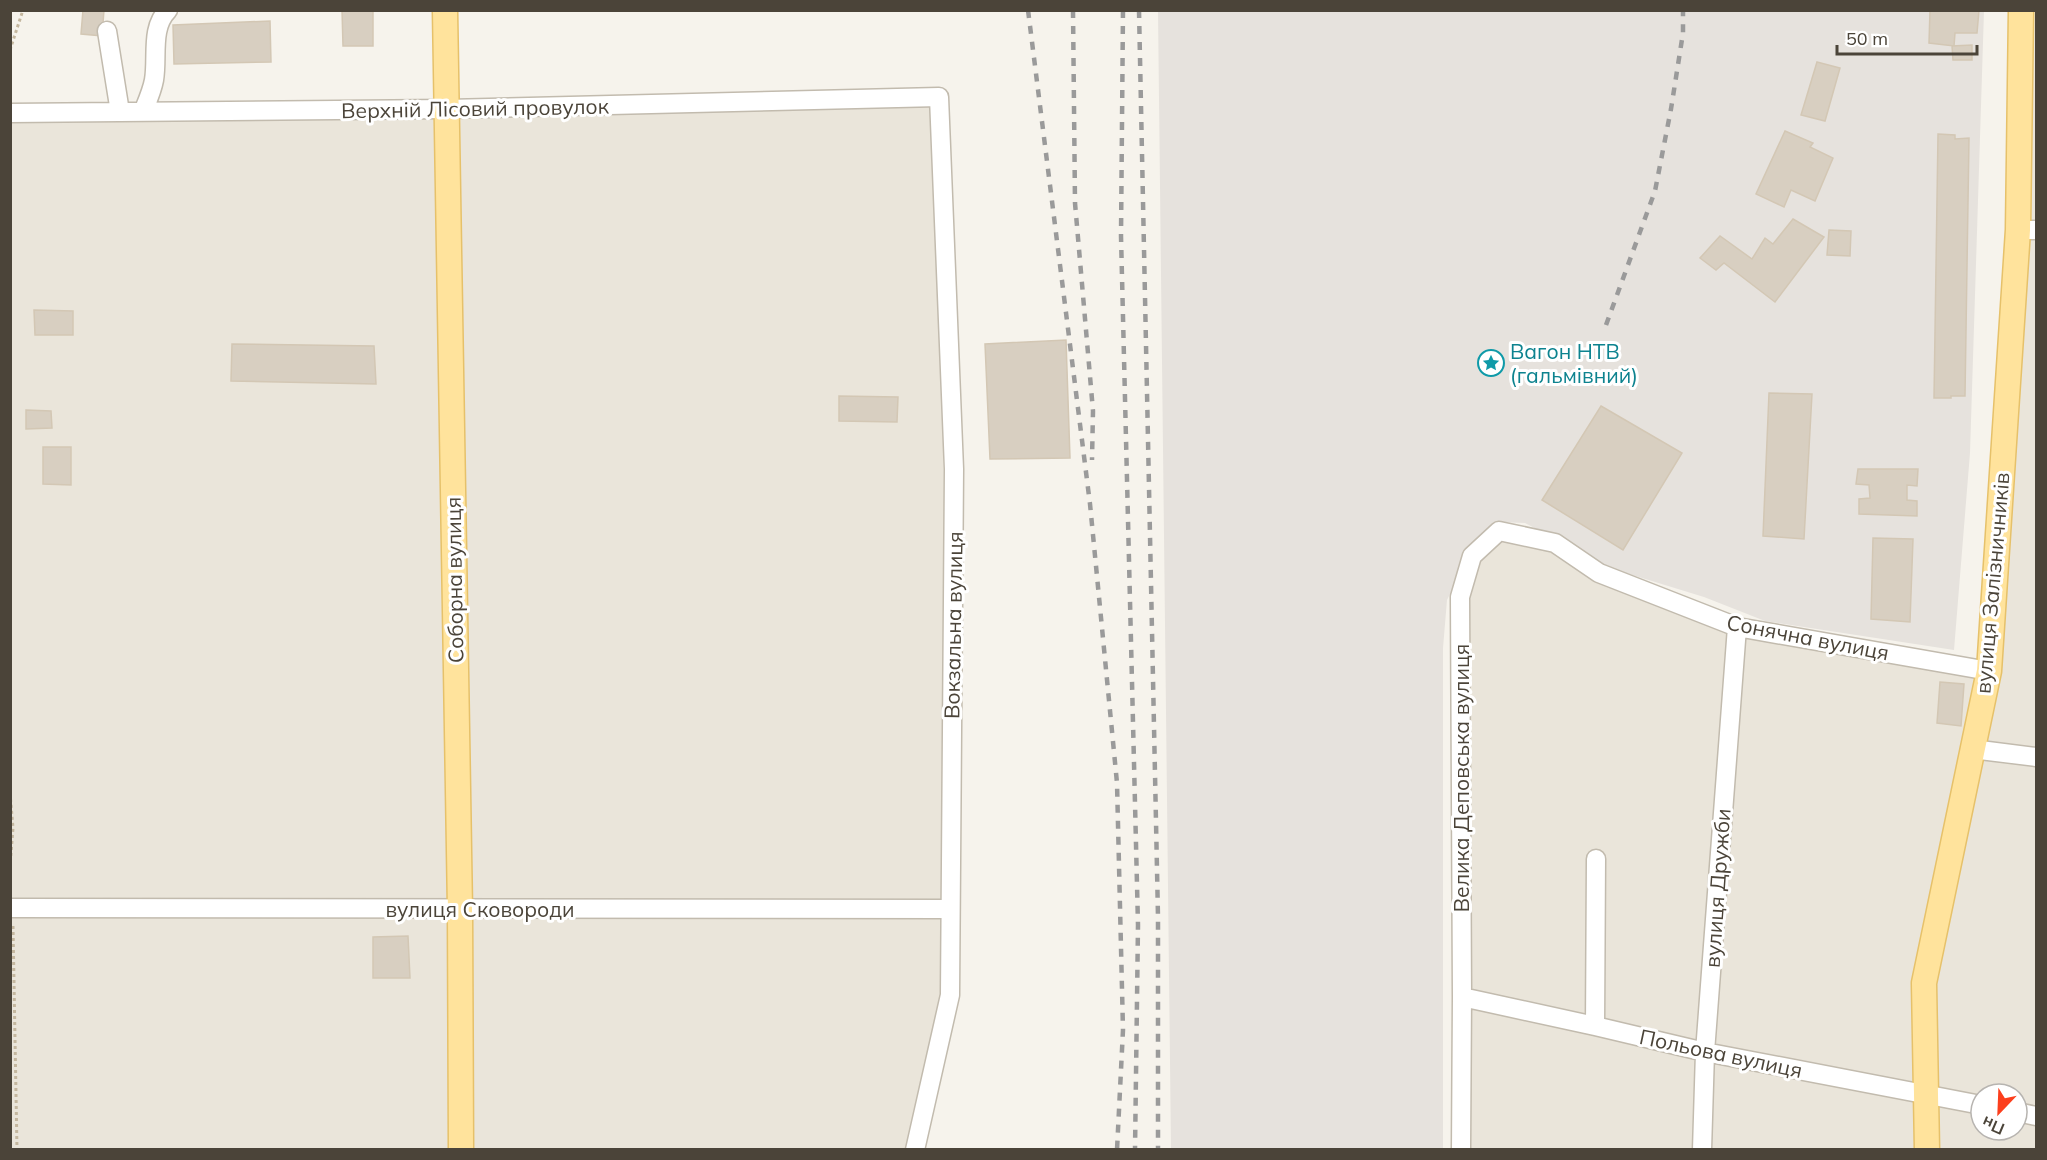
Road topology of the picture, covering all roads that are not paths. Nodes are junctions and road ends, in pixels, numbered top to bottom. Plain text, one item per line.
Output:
1 (168, 10) edge
2 (445, 10) edge
3 (2021, 10) edge
4 (107, 32) dead end
5 (939, 98) joint
6 (447, 109) junction
7 (120, 112) junction
8 (143, 112) junction
9 (10, 113) edge
10 (2027, 230) edge
11 (1599, 573) joint
12 (1737, 627) junction
13 (1989, 671) junction
14 (1971, 749) junction
15 (2037, 757) edge
16 (1596, 860) dead end
17 (12, 908) edge
18 (950, 909) junction
19 (460, 910) junction
20 (1462, 997) junction
21 (1595, 1026) junction
22 (1705, 1052) junction
23 (1926, 1094) junction
24 (1969, 1103) edge
25 (461, 1149) edge
26 (915, 1149) edge
27 (1461, 1149) edge
28 (1702, 1149) edge
29 (1927, 1149) edge

1 - 8 street
2 - 6 main road, Соборна вулиця
3 - 10 main road, вулиця Залізничників
4 - 7 street
5 - 6 street, Верхній Лісовий провулок
5 - 18 street, Вокзальна вулиця
6 - 8 street, Верхній Лісовий провулок
6 - 19 main road, Соборна вулиця
7 - 8 street, Верхній Лісовий провулок
7 - 9 street, Верхній Лісовий провулок
10 - 13 main road, вулиця Залізничників
11 - 12 street, Сонячна вулиця
11 - 20 street, Велика Деповська вулиця
12 - 13 street, Сонячна вулиця
12 - 22 street, вулиця Дружби
13 - 14 main road, вулиця Залізничників
14 - 15 street
14 - 23 main road, вулиця Залізничників
16 - 21 street
17 - 19 street, вулиця Сковороди
18 - 19 street, вулиця Сковороди
18 - 26 street, Вокзальна вулиця
19 - 25 main road, Соборна вулиця
20 - 21 street, Польова вулиця
20 - 27 street, Велика Деповська вулиця
21 - 22 street, Польова вулиця
22 - 23 street, Польова вулиця
22 - 28 street, вулиця Дружби
23 - 24 street, Польова вулиця
23 - 29 main road, вулиця Залізничників

